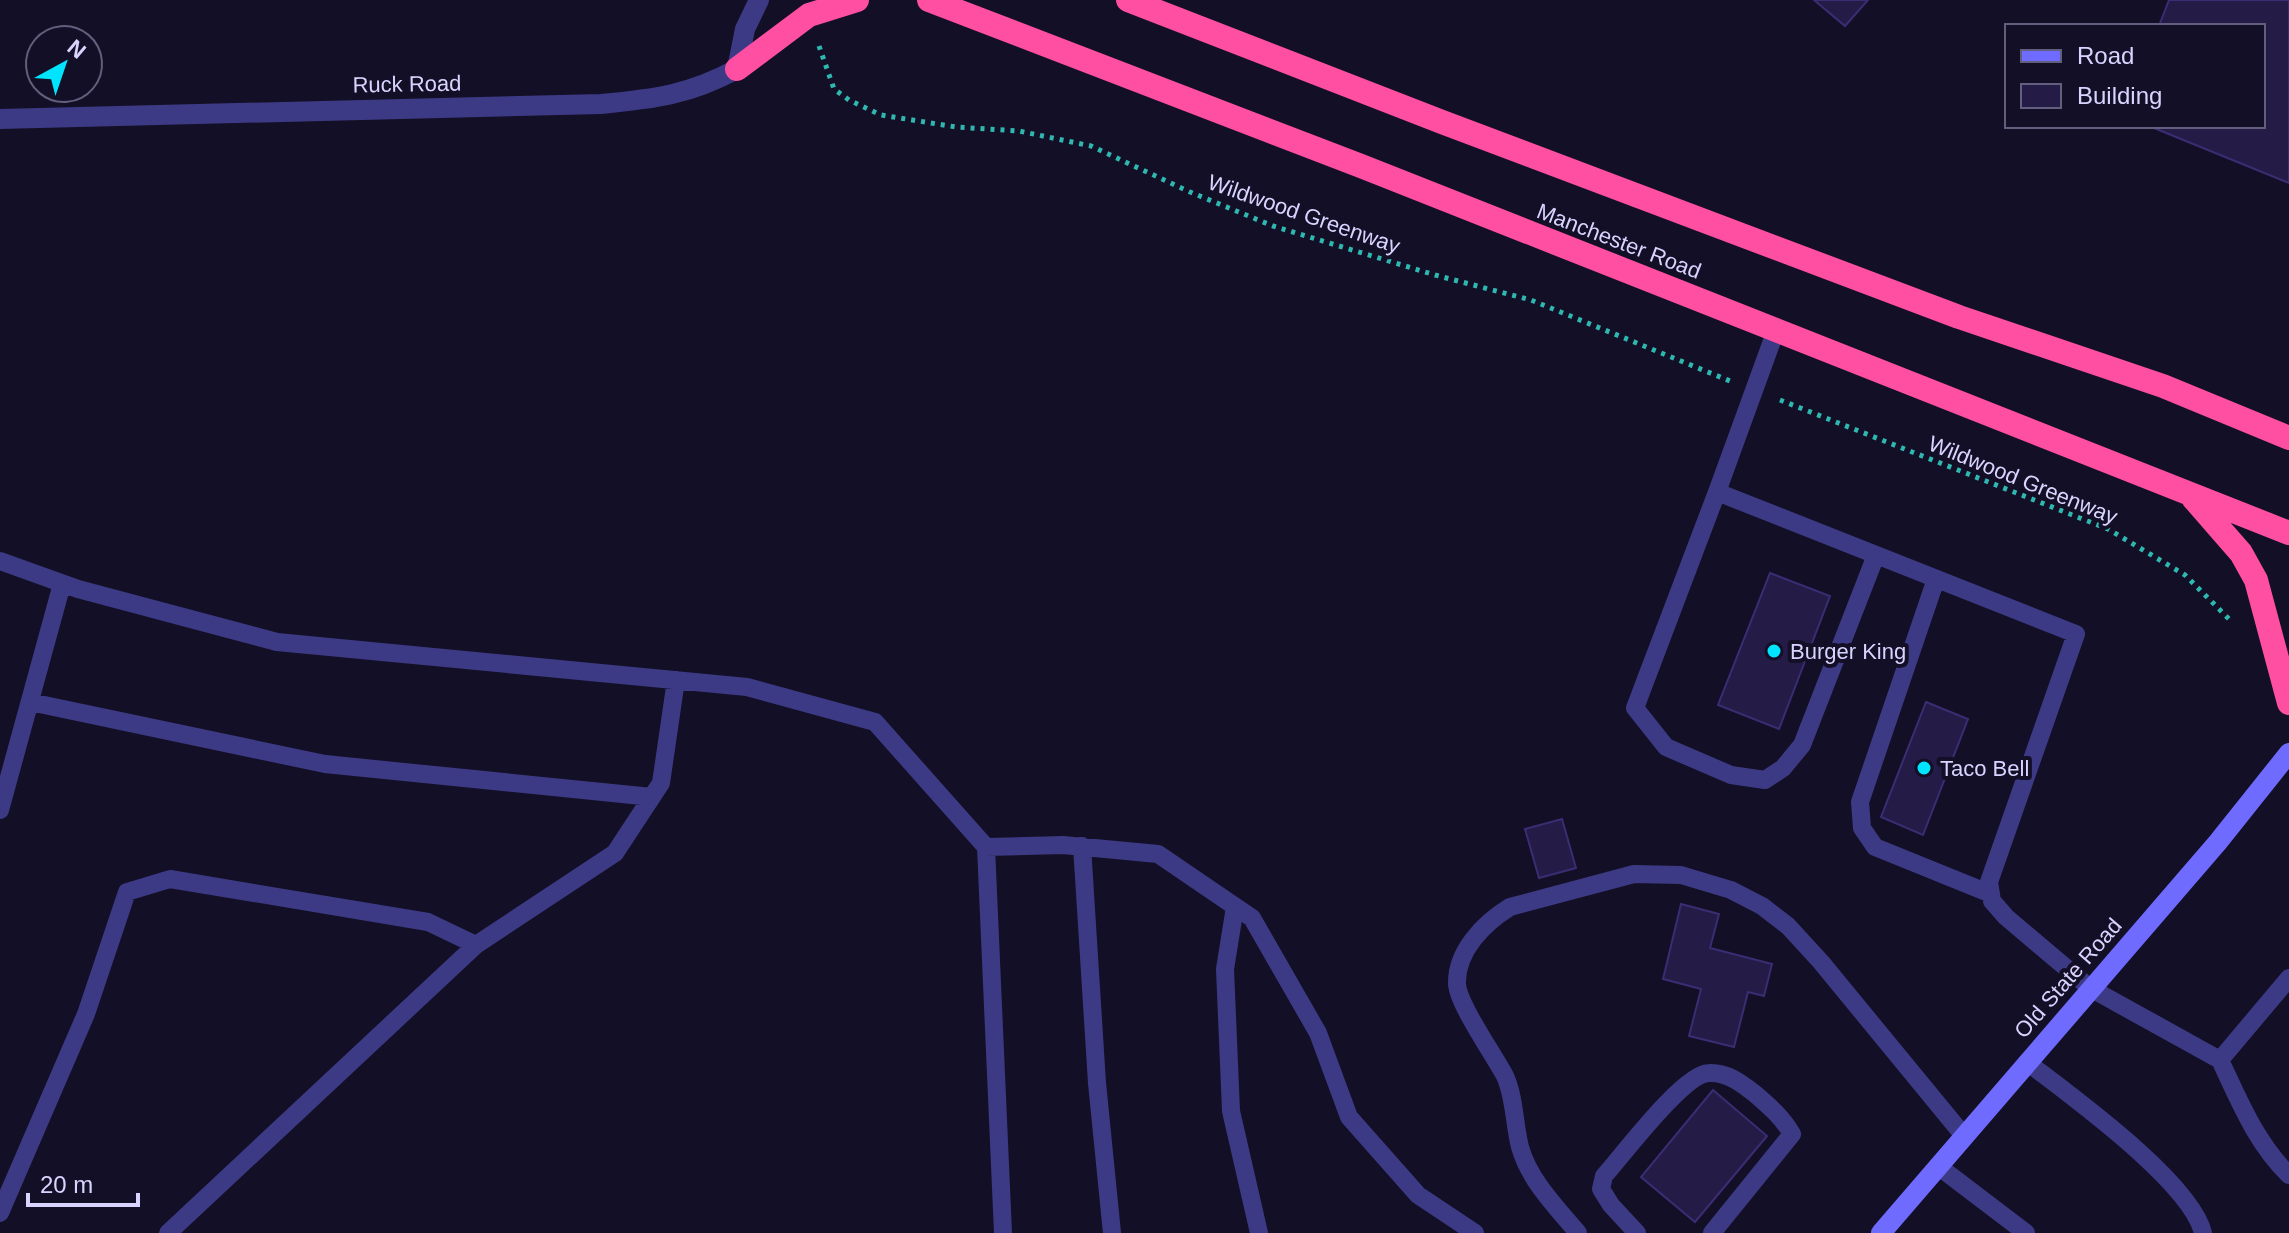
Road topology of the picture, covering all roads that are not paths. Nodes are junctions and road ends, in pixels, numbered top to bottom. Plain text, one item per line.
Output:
1 (759, 0) edge
2 (857, 0) edge
3 (929, 0) edge
4 (1128, 0) edge
5 (737, 69) junction
6 (0, 119) edge
7 (1776, 330) junction
8 (2289, 438) edge
9 (1717, 492) junction
10 (2189, 493) junction
11 (2289, 533) edge
12 (1876, 555) junction
13 (0, 561) edge
14 (1936, 579) junction
15 (62, 584) junction
16 (676, 680) junction
17 (30, 702) junction
18 (2289, 703) edge
19 (2289, 753) edge
20 (652, 797) junction
21 (0, 810) edge
22 (1082, 846) junction
23 (986, 847) junction
24 (1991, 894) junction
25 (1235, 907) junction
26 (476, 945) junction
27 (2289, 978) edge
28 (2090, 988) junction
29 (2220, 1060) junction
30 (2027, 1062) junction
31 (1964, 1136) junction
32 (1938, 1166) junction
33 (2289, 1175) edge
34 (0, 1213) edge
35 (168, 1233) edge
36 (1003, 1233) edge
37 (1112, 1233) edge
38 (1259, 1233) edge
39 (1475, 1233) edge
40 (1578, 1233) edge
41 (1637, 1233) edge
42 (1712, 1233) edge
43 (1881, 1233) edge
44 (2026, 1233) edge
45 (2203, 1233) edge

1 - 5 street
2 - 5 highway
3 - 7 highway, Manchester Road
4 - 8 highway
5 - 6 street, Ruck Road
7 - 9 lane
7 - 10 highway, Manchester Road
9 - 12 lane
9 - 12 lane
10 - 11 highway, Manchester Road
10 - 18 highway
12 - 14 lane
13 - 15 lane
14 - 24 lane
14 - 24 lane
15 - 16 lane
15 - 17 lane
16 - 20 lane
16 - 23 lane
17 - 20 lane
17 - 21 lane
19 - 28 street, Old State Road
20 - 26 lane
22 - 23 lane
22 - 25 lane
22 - 37 lane
23 - 36 lane
24 - 28 lane
25 - 38 lane
25 - 39 lane
26 - 34 lane
26 - 35 lane
27 - 29 lane
28 - 29 lane
28 - 30 street, Old State Road
29 - 33 lane
30 - 31 street, Old State Road
30 - 45 lane
31 - 32 street, Old State Road
31 - 40 lane
32 - 43 street, Old State Road
32 - 44 lane
41 - 42 lane

